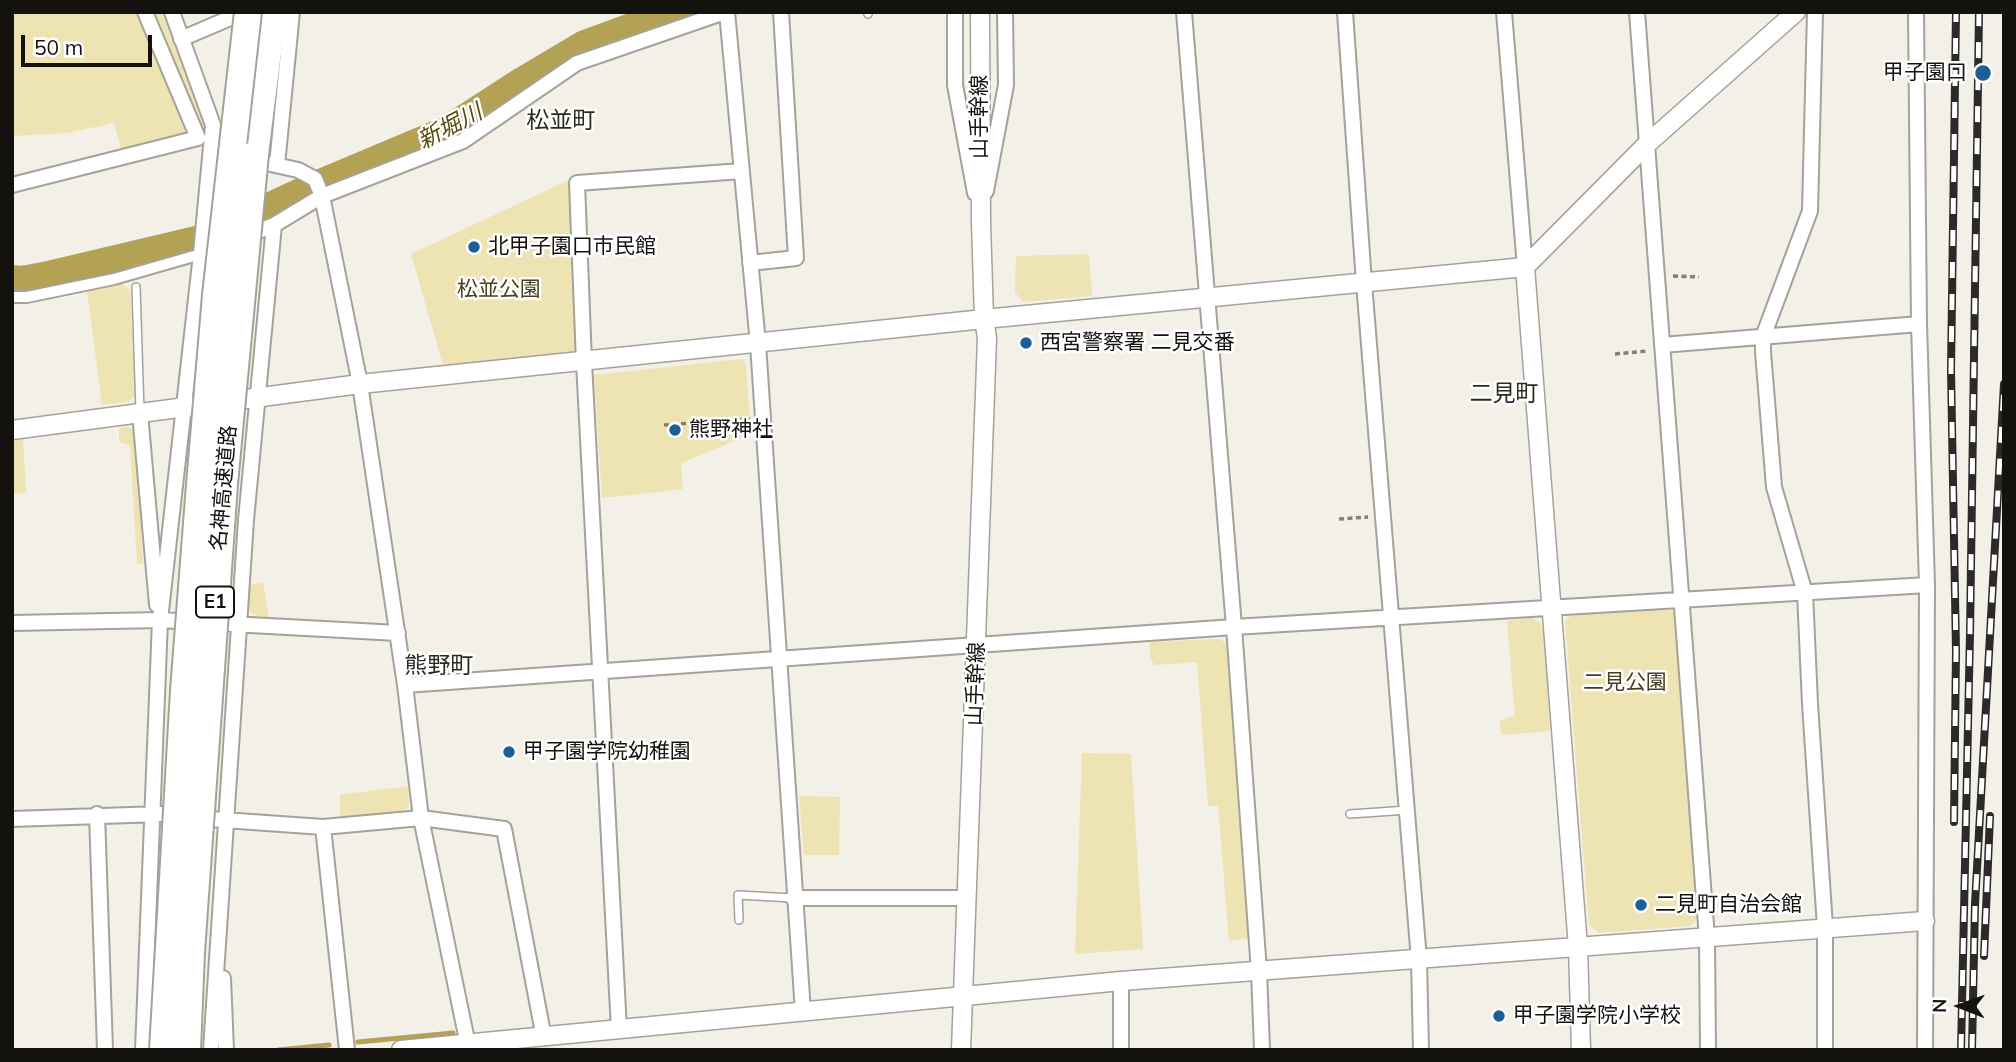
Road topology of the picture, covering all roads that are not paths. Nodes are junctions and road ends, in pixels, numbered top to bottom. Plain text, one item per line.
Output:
1 (145, 12) edge
2 (172, 12) edge
3 (246, 12) edge
4 (273, 12) edge
5 (292, 12) edge
6 (726, 12) edge
7 (781, 12) edge
8 (955, 12) edge
9 (980, 12) edge
10 (1005, 12) edge
11 (1184, 12) edge
12 (1345, 12) edge
13 (1504, 12) edge
14 (1637, 12) edge
15 (1796, 12) edge
16 (1815, 12) edge
17 (1916, 12) edge
18 (181, 39) junction
19 (198, 138) junction
20 (1647, 144) junction
21 (210, 152) junction
22 (277, 165) junction
23 (742, 171) junction
24 (12, 186) edge
25 (319, 188) junction
26 (981, 222) junction
27 (274, 225) junction
28 (201, 254) junction
29 (750, 263) junction
30 (1525, 267) junction
31 (136, 274) junction
32 (1364, 283) junction
33 (135, 287) joint
34 (12, 297) edge
35 (1208, 297) junction
36 (984, 318) junction
37 (1919, 324) junction
38 (1763, 337) junction
39 (758, 344) junction
40 (1662, 347) junction
41 (584, 362) junction
42 (360, 383) junction
43 (258, 396) junction
44 (184, 407) junction
45 (140, 412) junction
46 (12, 430) edge
47 (1927, 585) junction
48 (1805, 593) junction
49 (1681, 601) junction
50 (1551, 608) junction
51 (1392, 618) junction
52 (160, 620) junction
53 (12, 623) edge
54 (239, 624) junction
55 (1234, 628) junction
56 (398, 633) junction
57 (977, 645) junction
58 (779, 658) junction
59 (600, 672) junction
60 (405, 685) junction
61 (1408, 810) junction
62 (154, 813) junction
63 (97, 814) junction
64 (1350, 814) dead end
65 (421, 818) junction
66 (12, 819) edge
67 (226, 822) junction
68 (323, 827) junction
69 (793, 898) junction
70 (966, 898) junction
71 (220, 908) junction
72 (738, 920) dead end
73 (1925, 921) junction
74 (1825, 927) junction
75 (1707, 938) junction
76 (1578, 947) junction
77 (1419, 960) junction
78 (1259, 971) junction
79 (1121, 981) junction
80 (964, 995) junction
81 (803, 1012) junction
82 (619, 1030) junction
83 (544, 1038) junction
84 (469, 1047) edge
85 (105, 1050) edge
86 (143, 1050) edge
87 (163, 1050) edge
88 (187, 1050) edge
89 (211, 1050) edge
90 (226, 1050) edge
91 (347, 1050) edge
92 (401, 1050) edge
93 (961, 1050) edge
94 (1121, 1050) edge
95 (1262, 1050) edge
96 (1421, 1050) edge
97 (1581, 1050) edge
98 (1708, 1050) edge
99 (1825, 1050) edge
100 (1925, 1050) edge

1 - 19 street
2 - 18 street
3 - 18 street
3 - 87 highway, 名神高速道路 / E1, bridge
4 - 88 highway, 名神高速道路 / E1, bridge
5 - 22 street
6 - 23 street
6 - 25 street
7 - 29 street
8 - 26 street
9 - 26 street, 山手幹線
10 - 26 street
11 - 35 street
12 - 32 street
13 - 30 street
14 - 20 street
15 - 20 street
16 - 38 street
17 - 37 street
18 - 21 street
19 - 21 street
19 - 24 street
20 - 30 street
20 - 40 street
21 - 22 street
21 - 28 street
22 - 25 street
23 - 29 street
23 - 41 street
25 - 27 street
25 - 42 street
26 - 36 street, 山手幹線
27 - 28 street
27 - 43 street
28 - 31 street
28 - 44 street
29 - 39 street
30 - 32 street
30 - 50 street
31 - 33 street
31 - 34 street
32 - 35 street
32 - 51 street
33 - 45 lane
35 - 36 street
35 - 55 street
36 - 39 street
36 - 57 street, 山手幹線
37 - 38 street
37 - 47 street
38 - 40 street
38 - 48 street
39 - 41 street
39 - 58 street
40 - 49 street
41 - 42 street
41 - 59 street
42 - 43 street
42 - 56 street
43 - 44 street
43 - 54 street
44 - 45 street
44 - 52 street
45 - 46 street
45 - 52 street
47 - 48 street
47 - 73 street
48 - 49 street
48 - 74 street
49 - 50 street
49 - 75 street
50 - 51 street
50 - 76 street
51 - 55 street
51 - 61 street
52 - 53 street
52 - 54 street
52 - 62 street
54 - 56 street
54 - 67 street
55 - 57 street
55 - 78 street
56 - 60 street
57 - 58 street
57 - 70 street, 山手幹線
58 - 59 street
58 - 69 street
59 - 60 street
59 - 82 street
60 - 65 street
61 - 64 lane
61 - 77 street
62 - 63 street
62 - 67 street
62 - 86 street
63 - 66 street
63 - 85 street
65 - 68 street
65 - 83 street
65 - 84 street
67 - 68 street
67 - 71 street
68 - 91 street
69 - 70 street
69 - 72 lane
69 - 81 street
70 - 80 street, 山手幹線
71 - 89 street
71 - 90 street
73 - 74 street
73 - 100 street
74 - 75 street
74 - 99 street
75 - 76 street
75 - 98 street
76 - 77 street
76 - 97 street
77 - 78 street
77 - 96 street
78 - 79 street
78 - 95 street
79 - 80 street
79 - 94 street
80 - 81 street
80 - 93 street, 山手幹線
81 - 82 street
82 - 83 street
83 - 84 street
84 - 92 street

